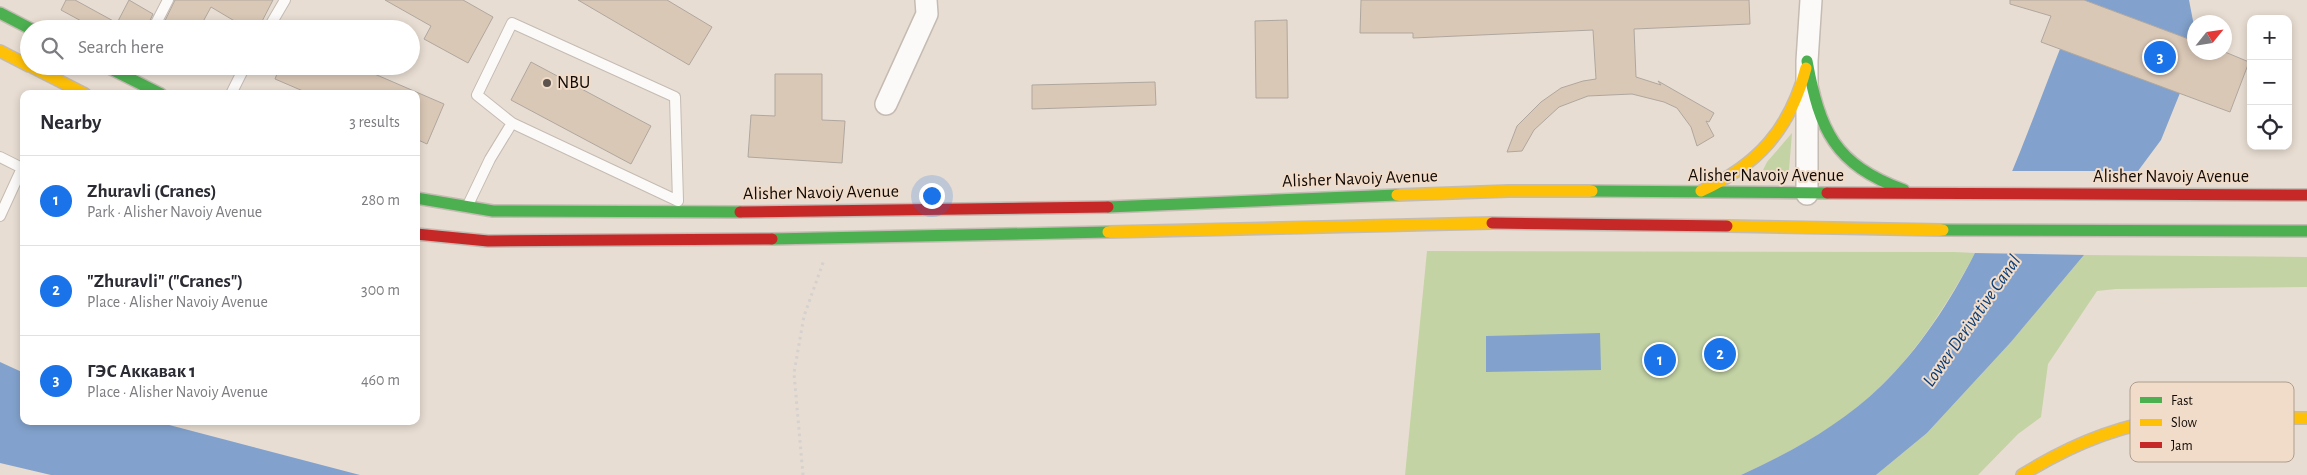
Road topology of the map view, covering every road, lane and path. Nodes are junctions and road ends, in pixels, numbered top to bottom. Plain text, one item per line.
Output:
1 (168, 0) edge
2 (284, 0) edge
3 (926, 0) edge
4 (1811, 0) edge
5 (0, 13) edge
6 (158, 20) edge
7 (273, 20) edge
8 (20, 23) edge
9 (0, 51) edge
10 (20, 61) edge
11 (1807, 61) junction
12 (47, 75) edge
13 (122, 75) edge
14 (128, 75) edge
15 (240, 75) edge
16 (127, 78) junction
17 (76, 90) edge
18 (152, 90) edge
19 (233, 90) edge
20 (886, 104) dead end
21 (512, 123) junction
22 (0, 157) edge
23 (20, 167) edge
24 (20, 172) edge
25 (1695, 193) junction
26 (1925, 194) junction
27 (2307, 196) edge
28 (420, 199) edge
29 (1807, 203) junction
30 (678, 207) junction
31 (466, 208) junction
32 (0, 216) edge
33 (1806, 229) junction
34 (2307, 231) edge
35 (420, 234) edge
36 (832, 238) junction
37 (2307, 409) edge
38 (2294, 412) edge
39 (2294, 418) edge
40 (2307, 418) edge
41 (2130, 427) edge
42 (803, 475) edge
43 (2022, 475) edge

1 - 6 lane
2 - 7 lane
3 - 20 street
4 - 11 street
5 - 8 main road
9 - 10 main road
11 - 25 main road
11 - 26 main road
11 - 29 street
12 - 17 main road
13 - 16 main road
14 - 16 lane
15 - 19 lane
16 - 18 main road
21 - 30 lane
21 - 30 lane
21 - 31 lane
22 - 23 lane
24 - 32 lane
25 - 29 main road, Alisher Navoiy Avenue
25 - 30 main road, Alisher Navoiy Avenue
26 - 27 main road, Alisher Navoiy Avenue
26 - 29 main road, Alisher Navoiy Avenue
28 - 31 main road, Alisher Navoiy Avenue
29 - 33 main road
30 - 31 main road, Alisher Navoiy Avenue
33 - 34 main road
33 - 36 main road
35 - 36 main road
36 - 42 path
37 - 38 main road
39 - 40 main road
41 - 43 main road

